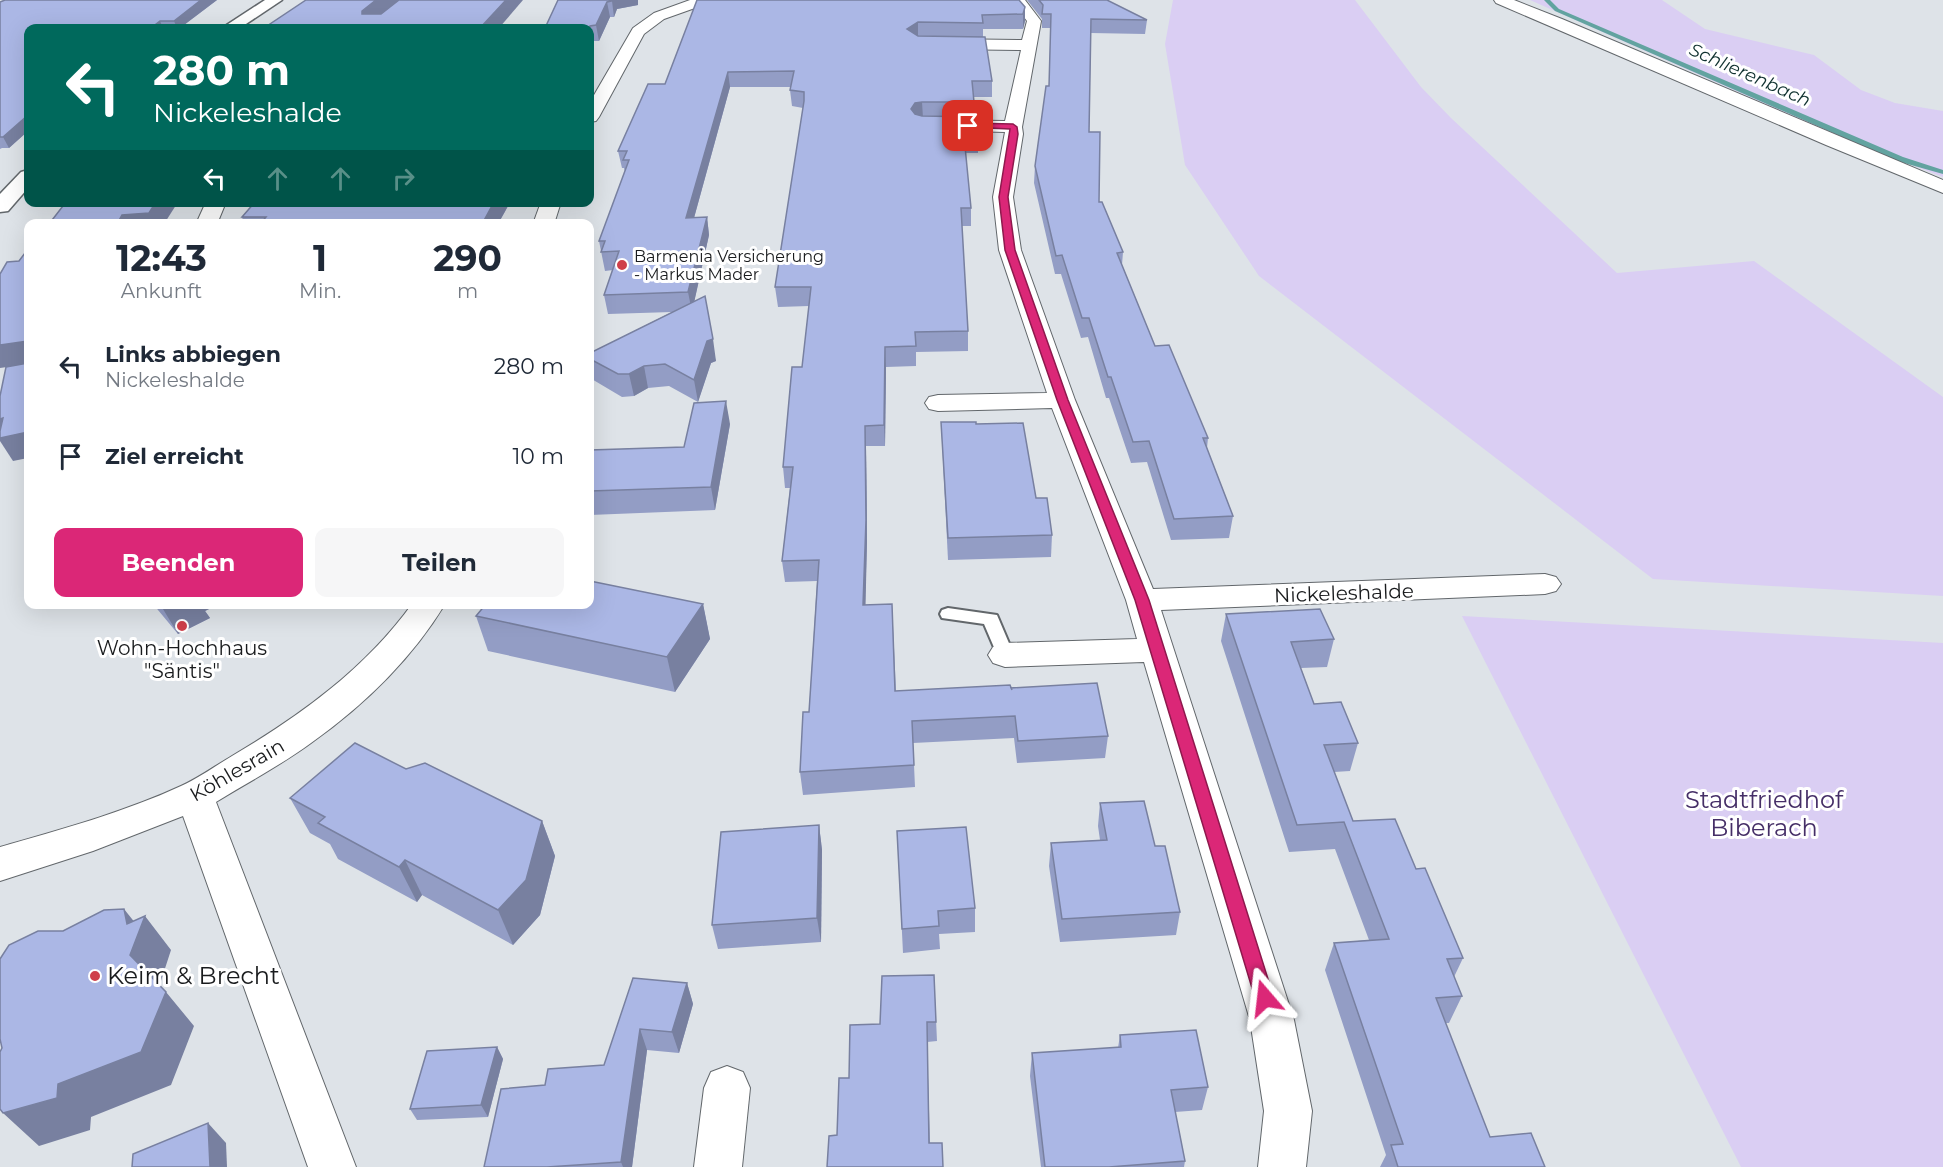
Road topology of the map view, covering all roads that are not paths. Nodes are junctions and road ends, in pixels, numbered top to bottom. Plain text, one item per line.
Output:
1 (275, 0) edge
2 (704, 0) edge
3 (1018, 0) edge
4 (1501, 0) edge
5 (236, 24) edge
6 (929, 44) edge
7 (1029, 45) junction
8 (594, 110) edge
9 (923, 125) edge
10 (1013, 127) junction
11 (24, 181) edge
12 (1943, 187) edge
13 (0, 206) edge
14 (1062, 400) junction
15 (938, 403) dead end
16 (1545, 584) dead end
17 (1142, 600) junction
18 (426, 609) edge
19 (948, 614) dead end
20 (1158, 650) junction
21 (1005, 655) joint
22 (195, 796) junction
23 (0, 864) edge
24 (727, 1088) dead end
25 (332, 1167) edge
26 (718, 1167) edge
27 (1282, 1167) edge

1 - 5 street
2 - 8 street
3 - 7 street
4 - 12 street
6 - 7 street
7 - 10 street
9 - 10 street
10 - 14 street
11 - 13 street
14 - 15 street
14 - 17 street
16 - 17 street, Nickeleshalde
17 - 20 street
18 - 22 street, Köhlesrain
19 - 21 lane
20 - 21 street
20 - 27 street
22 - 23 street, Köhlesrain
22 - 25 street
24 - 26 street

